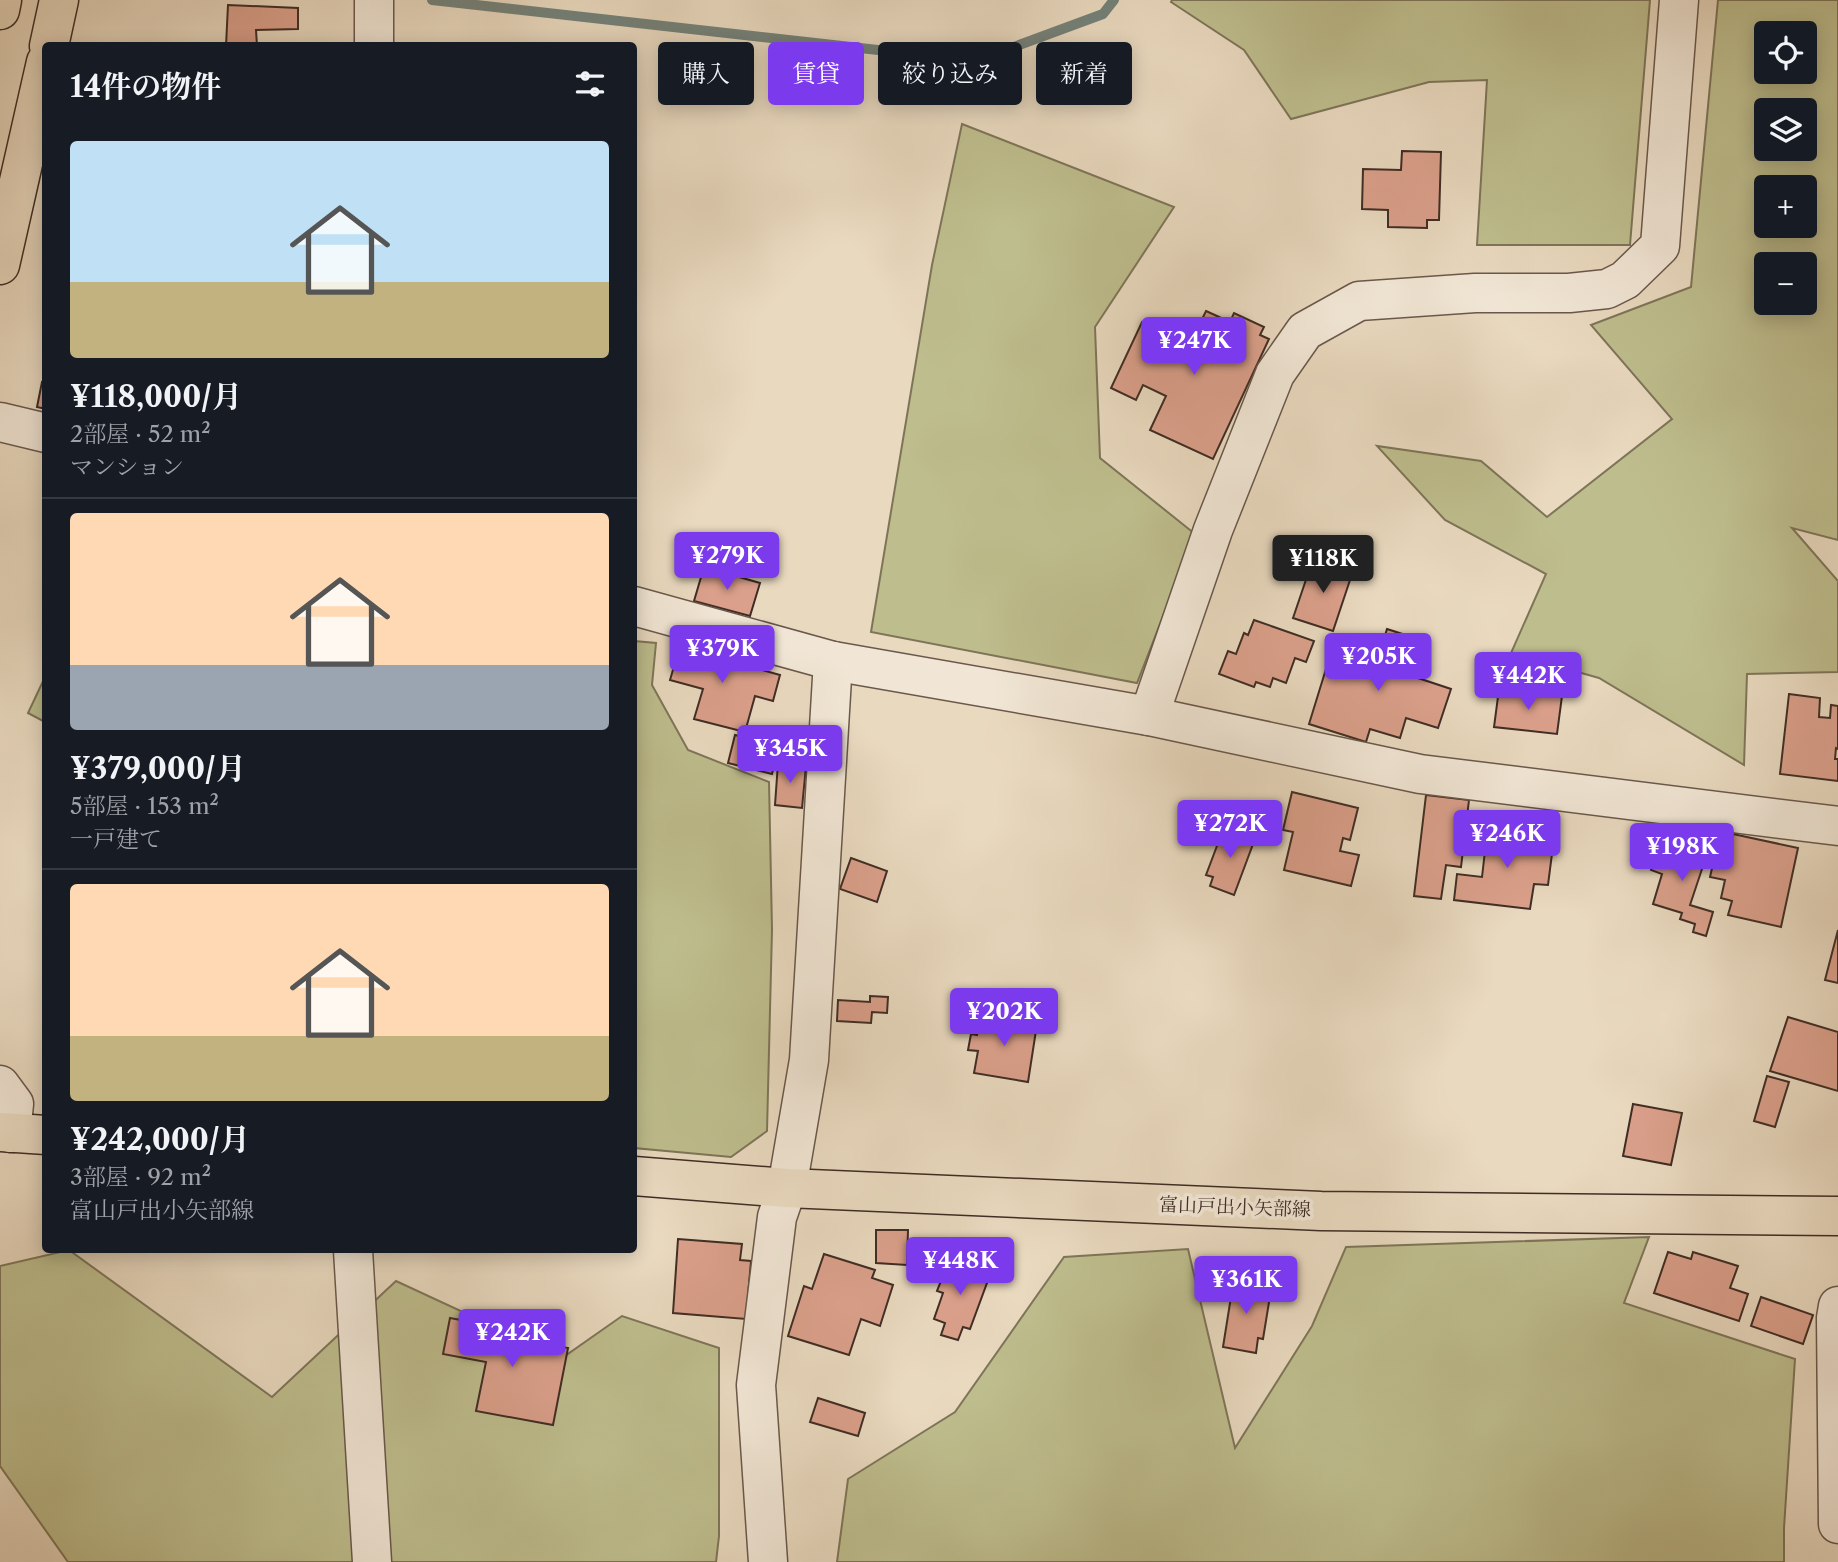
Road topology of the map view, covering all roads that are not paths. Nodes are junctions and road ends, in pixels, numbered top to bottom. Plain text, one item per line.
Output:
1 (60, 0) edge
2 (374, 0) edge
3 (1679, 0) edge
4 (50, 42) edge
5 (374, 42) edge
6 (42, 80) edge
7 (0, 265) edge
8 (0, 422) edge
9 (42, 432) edge
10 (637, 607) edge
11 (833, 661) junction
12 (1149, 716) junction
13 (1838, 826) edge
14 (0, 1085) edge
15 (19, 1133) edge
16 (637, 1176) edge
17 (787, 1188) junction
18 (1838, 1216) edge
19 (353, 1253) edge
20 (1838, 1306) edge
21 (1838, 1524) edge
22 (372, 1562) edge
23 (768, 1562) edge

1 - 4 main road
2 - 5 street
3 - 12 street
6 - 7 main road
8 - 9 street
10 - 11 street
11 - 12 street
11 - 17 street
12 - 13 street
14 - 15 street
16 - 17 main road, 富山戸出小矢部線
17 - 18 main road, 富山戸出小矢部線
17 - 23 street
19 - 22 street
20 - 21 street

